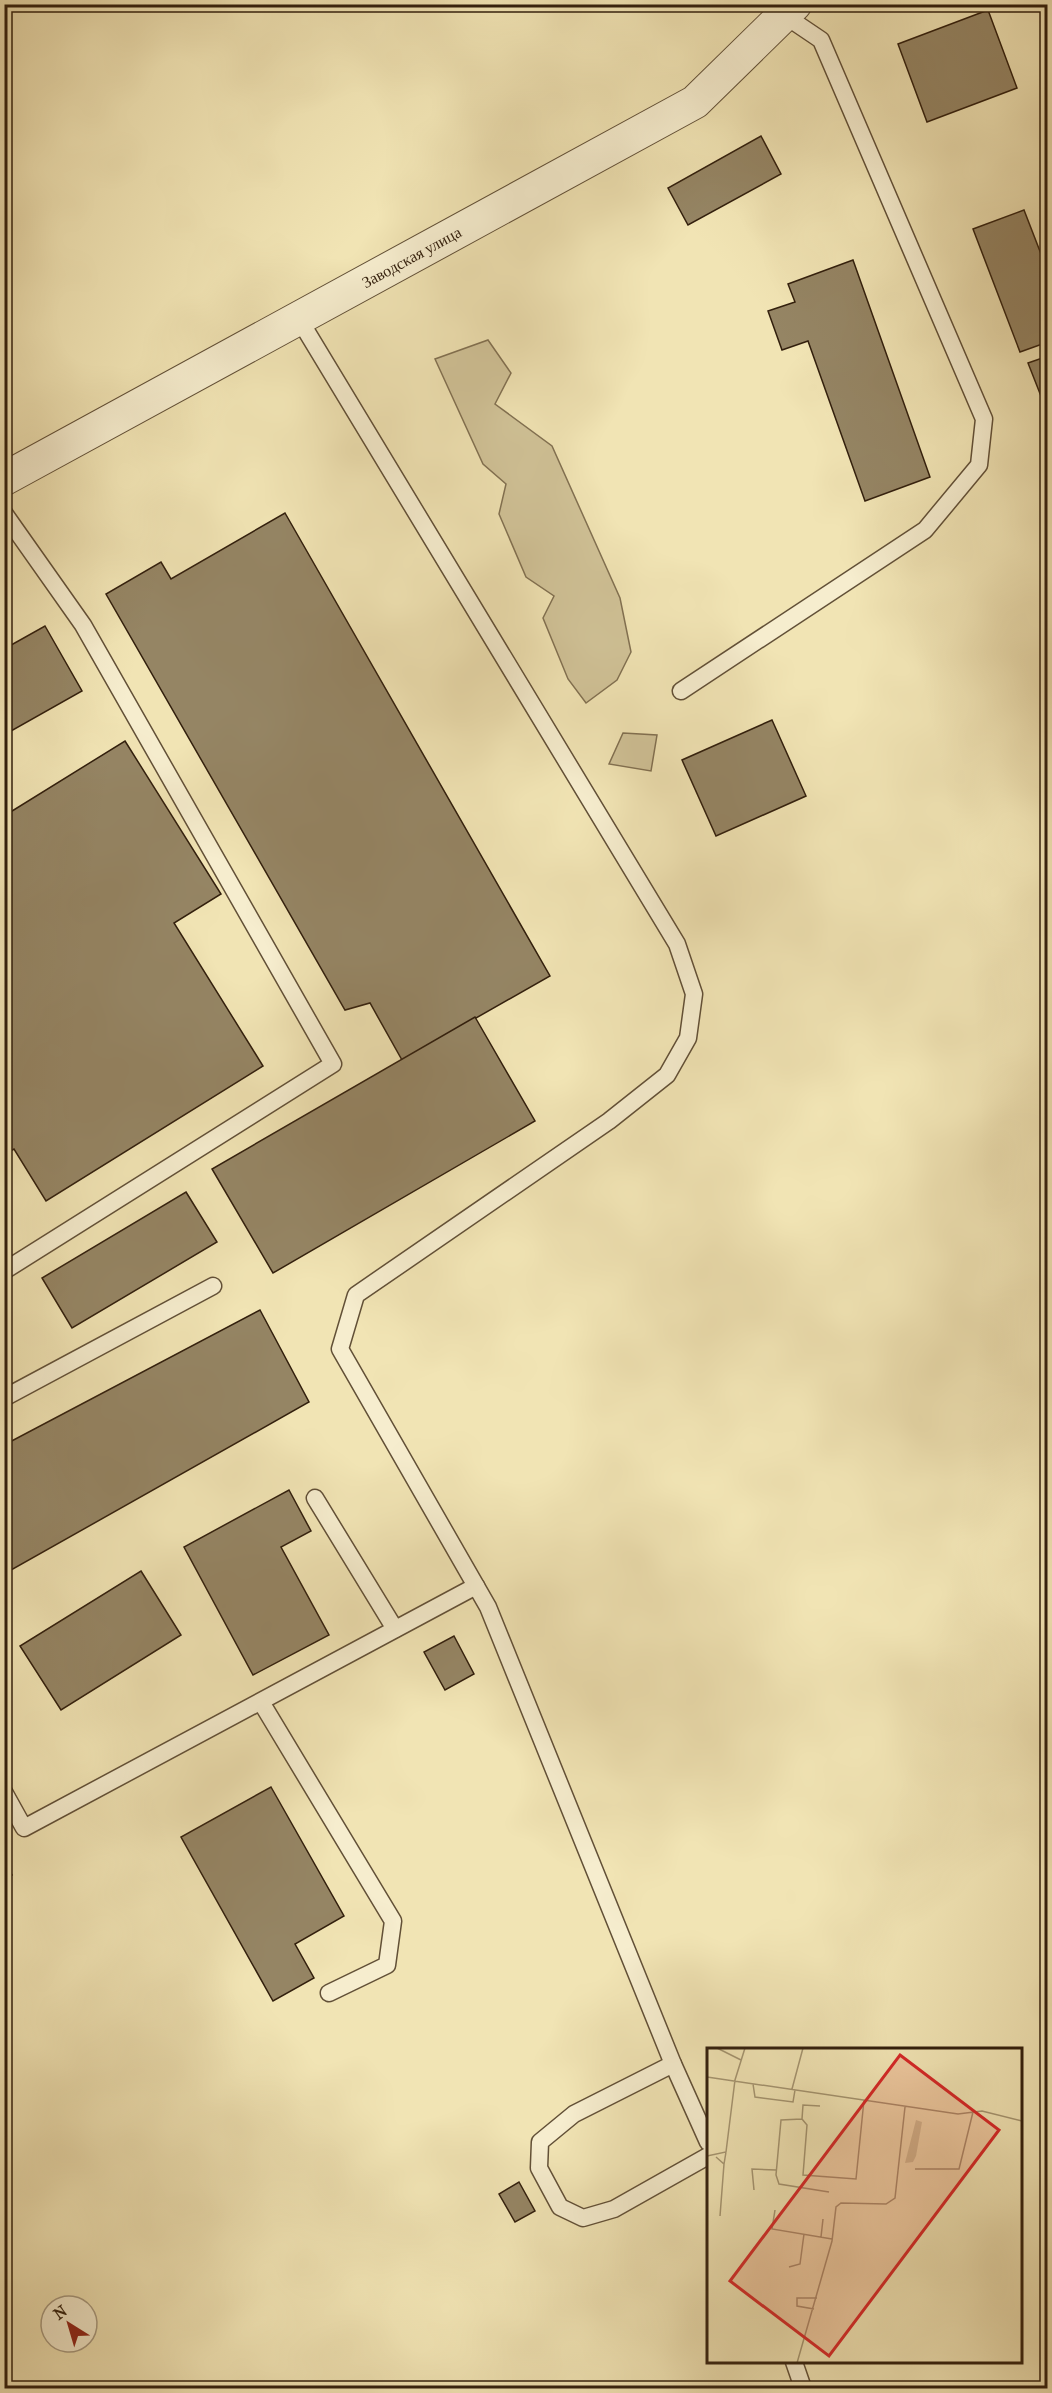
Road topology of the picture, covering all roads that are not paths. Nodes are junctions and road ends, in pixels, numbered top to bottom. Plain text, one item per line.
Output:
1 (789, 10) edge
2 (299, 319) junction
3 (4, 479) edge
4 (4, 513) edge
5 (681, 691) dead end
6 (4, 1271) edge
7 (213, 1286) dead end
8 (4, 1398) edge
9 (315, 1498) dead end
10 (476, 1586) junction
11 (395, 1629) junction
12 (261, 1702) junction
13 (4, 1792) edge
14 (329, 1993) dead end
15 (673, 2064) junction
16 (707, 2140) edge
17 (707, 2157) edge
18 (795, 2363) edge
19 (803, 2388) edge

1 - 2 street, Заводская улица
1 - 5 lane
2 - 3 street, Заводская улица
2 - 10 lane
4 - 6 lane
7 - 8 lane
9 - 11 lane
10 - 11 lane
10 - 15 lane
11 - 12 lane
12 - 13 lane
12 - 14 lane
15 - 16 lane
15 - 17 lane
18 - 19 lane

